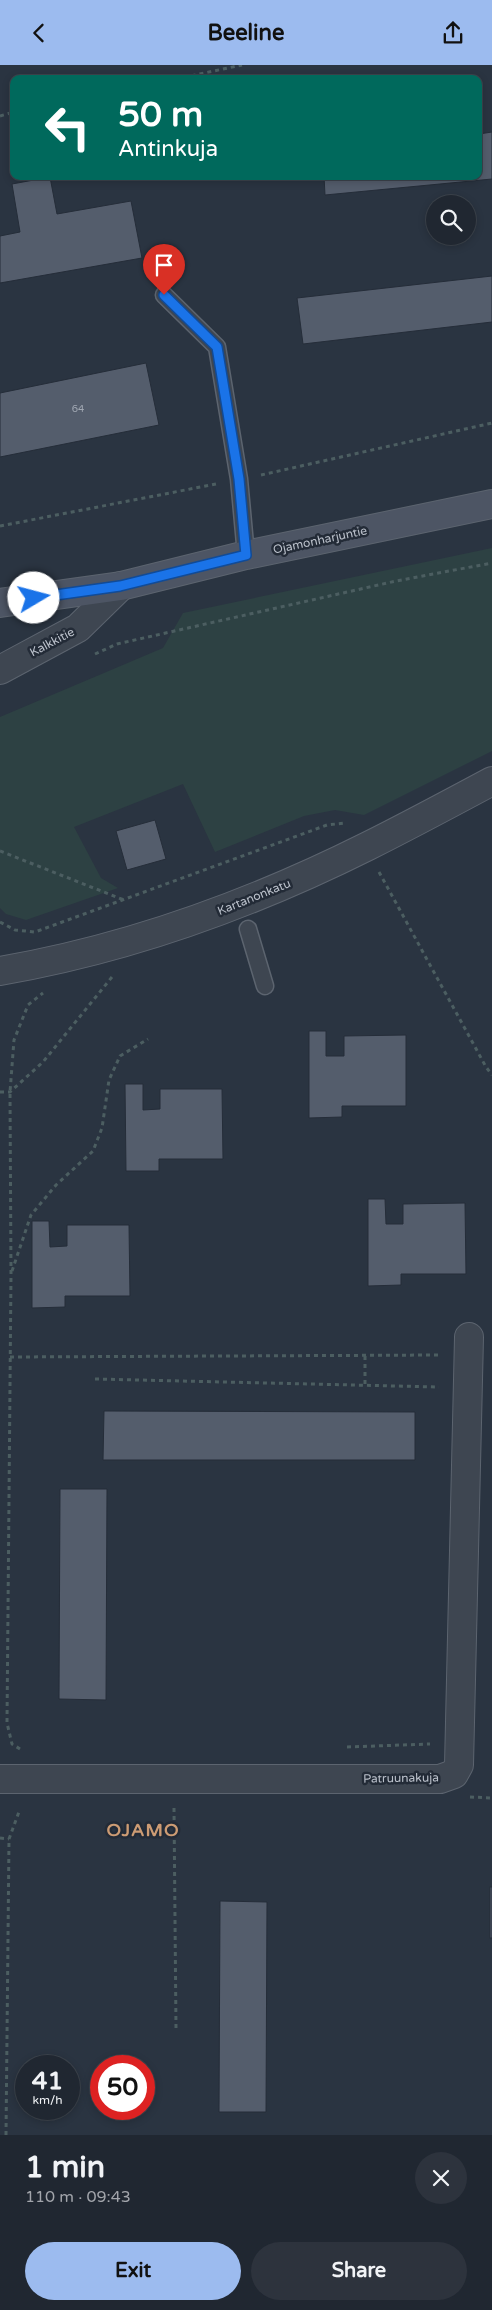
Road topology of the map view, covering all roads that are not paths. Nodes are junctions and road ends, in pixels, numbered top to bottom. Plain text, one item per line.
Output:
1 (164, 295) dead end
2 (492, 504) edge
3 (246, 555) junction
4 (120, 586) junction
5 (0, 603) edge
6 (0, 670) edge
7 (492, 781) edge
8 (248, 929) dead end
9 (0, 971) edge
10 (265, 985) dead end
11 (469, 1337) dead end
12 (0, 1779) edge

1 - 3 lane
2 - 3 main road, Ojamonharjuntie
3 - 4 main road, Ojamonharjuntie
4 - 5 main road, Ojamonharjuntie
4 - 6 street, Kalkkitie
7 - 9 street, Kartanonkatu
8 - 10 lane
11 - 12 street, Patruunakuja

